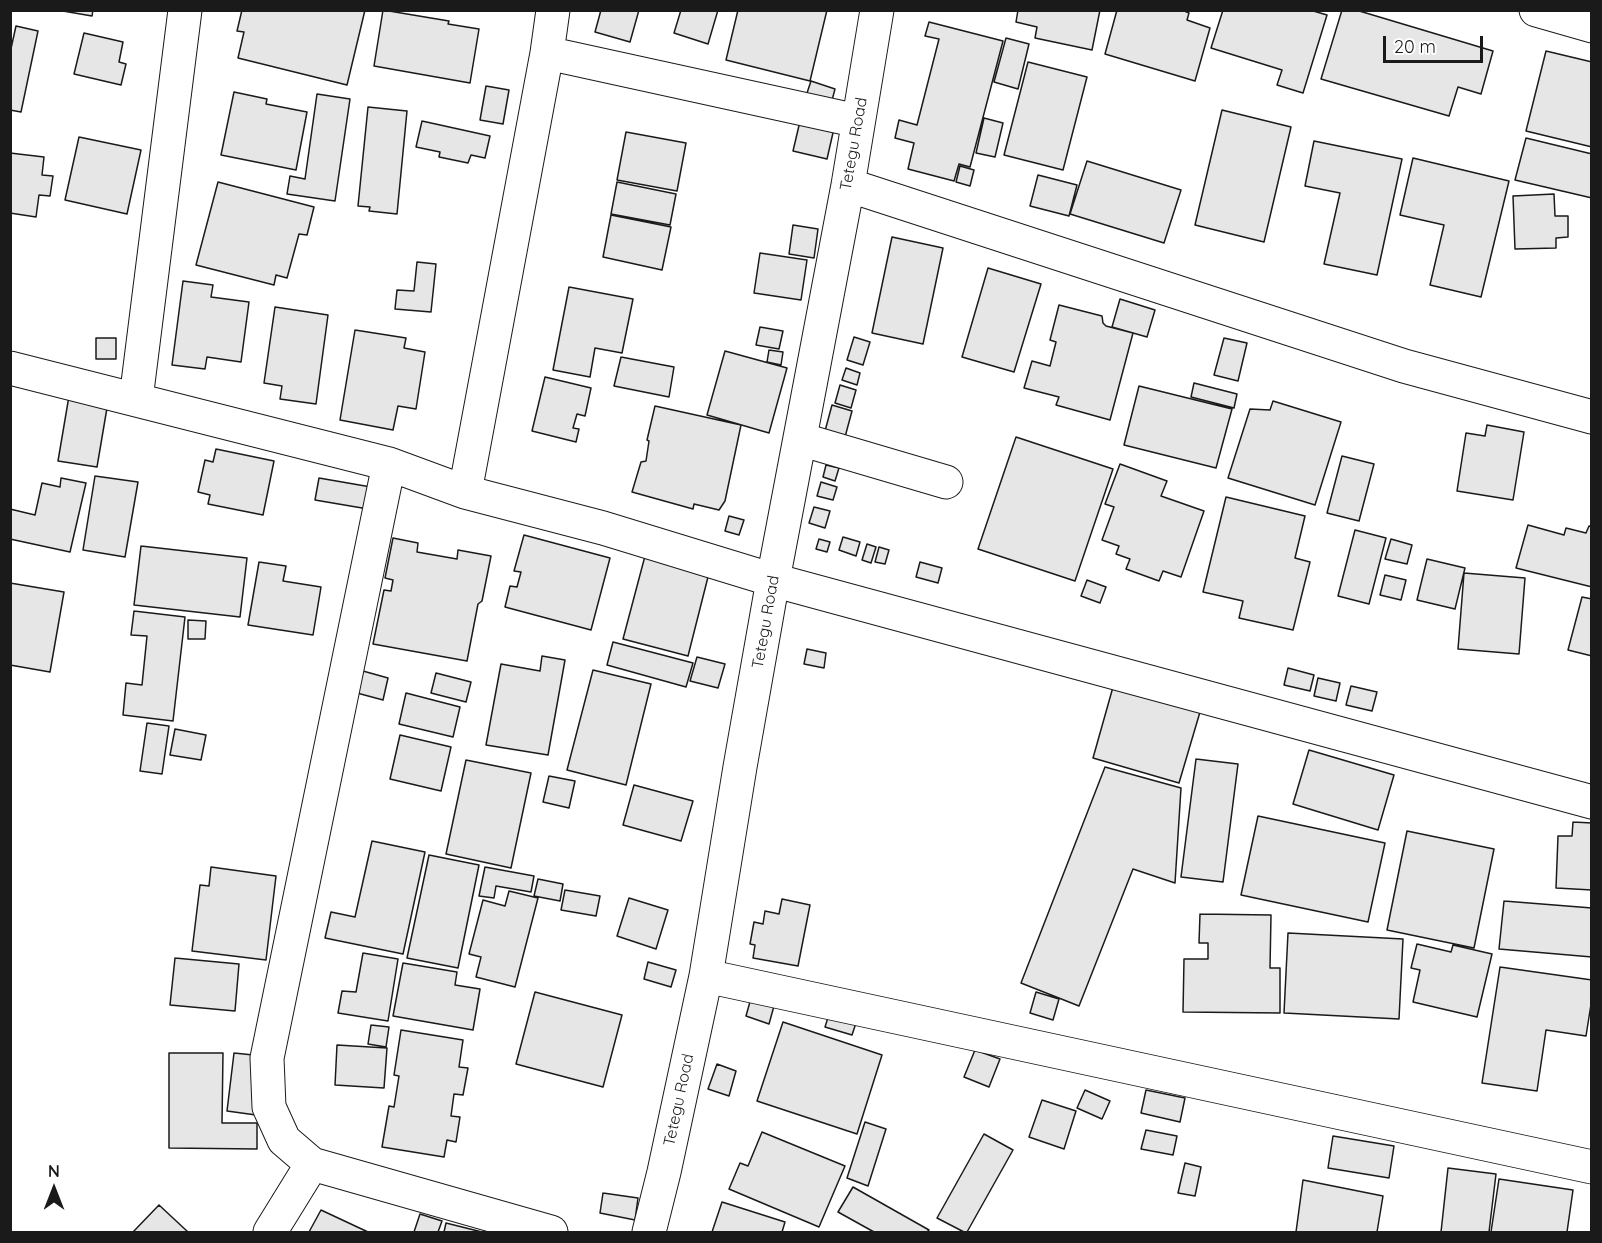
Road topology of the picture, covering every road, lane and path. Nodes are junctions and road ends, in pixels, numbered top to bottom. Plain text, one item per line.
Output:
1 (185, 10) edge
2 (553, 10) edge
3 (877, 10) edge
4 (1536, 10) edge
5 (1592, 26) edge
6 (547, 53) junction
7 (858, 121) junction
8 (848, 185) junction
9 (10, 368) edge
10 (136, 399) junction
11 (1592, 417) edge
12 (800, 439) junction
13 (389, 465) junction
14 (946, 482) dead end
15 (465, 492) junction
16 (773, 580) junction
17 (1592, 802) edge
18 (706, 975) junction
19 (312, 1164) junction
20 (1592, 1167) edge
21 (270, 1233) edge
22 (551, 1233) edge
23 (649, 1233) edge

1 - 10 street
2 - 6 street
3 - 7 street, Tetegu Road
4 - 5 street
6 - 7 street
6 - 15 street
7 - 8 street, Tetegu Road
8 - 11 street
8 - 12 street, Tetegu Road
9 - 10 street
10 - 13 street
12 - 14 street
12 - 16 street, Tetegu Road
13 - 15 street
13 - 19 street
15 - 16 street
16 - 17 street
16 - 18 street, Tetegu Road
18 - 20 street
18 - 23 street, Tetegu Road
19 - 21 street
19 - 22 street

